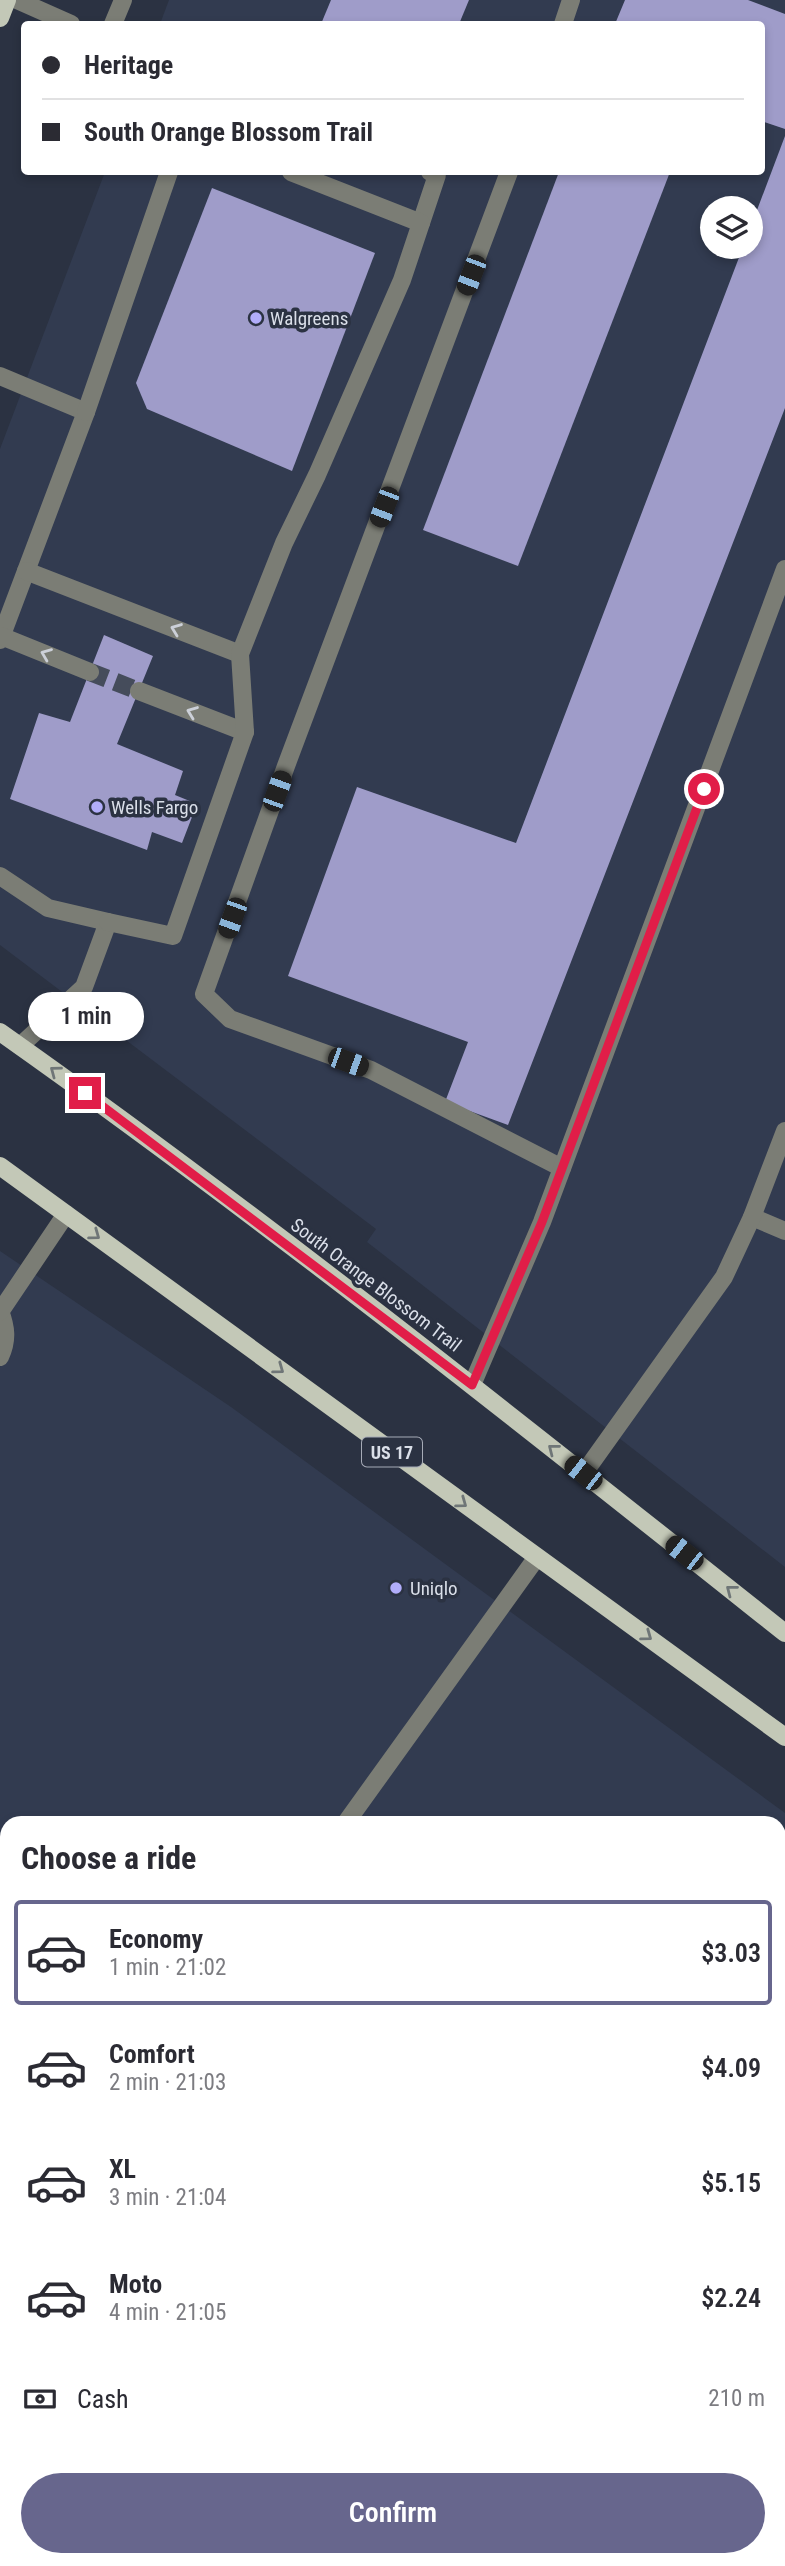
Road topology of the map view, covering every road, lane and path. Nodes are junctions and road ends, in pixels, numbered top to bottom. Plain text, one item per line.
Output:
1 (7, 0) edge
2 (17, 0) edge
3 (123, 0) edge
4 (571, 0) edge
5 (0, 18) edge
6 (64, 21) edge
7 (114, 21) edge
8 (564, 21) edge
9 (168, 175) edge
10 (299, 175) edge
11 (437, 175) edge
12 (508, 175) edge
13 (421, 223) junction
14 (0, 376) edge
15 (86, 412) junction
16 (785, 569) edge
17 (26, 571) junction
18 (1, 638) edge
19 (240, 654) junction
20 (90, 672) tunnel mouth
21 (139, 691) tunnel mouth
22 (245, 732) junction
23 (0, 876) edge
24 (108, 922) junction
25 (0, 1032) edge
26 (20, 1046) junction
27 (785, 1130) edge
28 (0, 1166) edge
29 (562, 1167) junction
30 (66, 1214) junction
31 (752, 1217) junction
32 (785, 1231) edge
33 (0, 1311) edge
34 (0, 1357) edge
35 (472, 1385) junction
36 (583, 1473) junction
37 (537, 1557) junction
38 (785, 1633) edge
39 (785, 1737) edge
40 (351, 1816) edge

1 - 5 main road
2 - 6 lane
3 - 7 lane
4 - 8 lane
9 - 15 lane
10 - 13 lane
11 - 13 lane
12 - 29 lane
13 - 19 lane
14 - 15 lane
15 - 17 lane
16 - 29 lane
17 - 18 lane
19 -> 17 lane
20 -> 18 lane
19 - 22 lane
22 -> 21 lane
22 - 24 lane
23 - 24 lane
24 - 26 lane
25 - 26 main road, South Orange Blossom Trail
35 -> 26 main road, South Orange Blossom Trail
27 - 31 lane
28 - 30 main road, US 17
29 - 35 lane
30 - 33 lane
30 -> 37 main road, US 17
31 - 32 lane
31 - 36 lane
33 - 34 lane
36 -> 35 main road, South Orange Blossom Trail
38 -> 36 main road, South Orange Blossom Trail
37 -> 39 main road, US 17
37 - 40 lane

